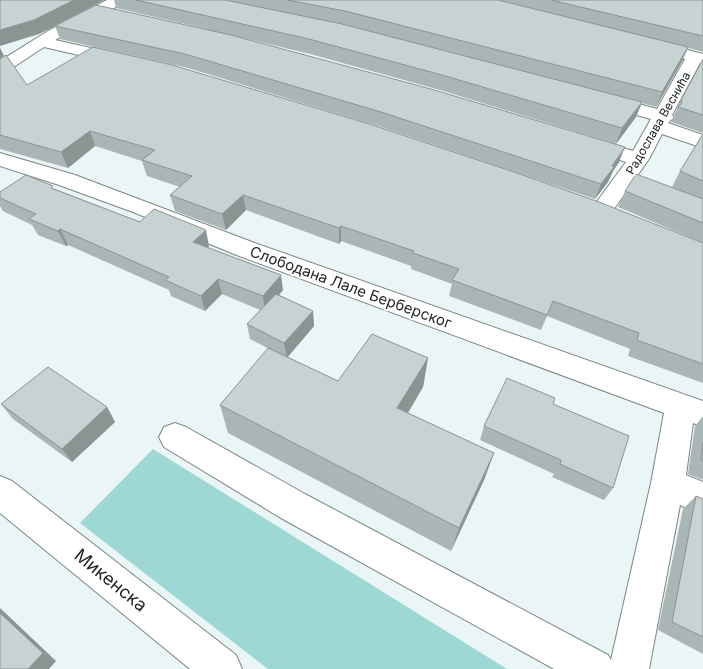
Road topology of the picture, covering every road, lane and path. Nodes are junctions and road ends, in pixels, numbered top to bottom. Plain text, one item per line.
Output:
1 (120, 8) edge
2 (631, 41) edge
3 (41, 42) junction
4 (699, 58) edge
5 (138, 64) edge
6 (0, 68) edge
7 (589, 97) edge
8 (661, 121) junction
9 (574, 139) edge
10 (703, 142) edge
11 (639, 159) junction
12 (0, 160) edge
13 (602, 212) edge
14 (692, 410) edge
15 (175, 437) dead end
16 (668, 483) junction
17 (0, 492) edge
18 (703, 499) edge
19 (222, 669) edge
20 (594, 669) edge
21 (629, 669) edge

1 - 3 street
2 - 4 street
3 - 5 street
3 - 6 street
4 - 8 street, Радослава Веснића
7 - 8 street
8 - 10 street
8 - 11 street, Радослава Веснића
9 - 11 street
11 - 13 street, Радослава Веснића
12 - 14 street, Слободана Лале Берберског
14 - 16 street
15 - 20 street
16 - 18 street
16 - 21 street
17 - 19 street, Микенска

